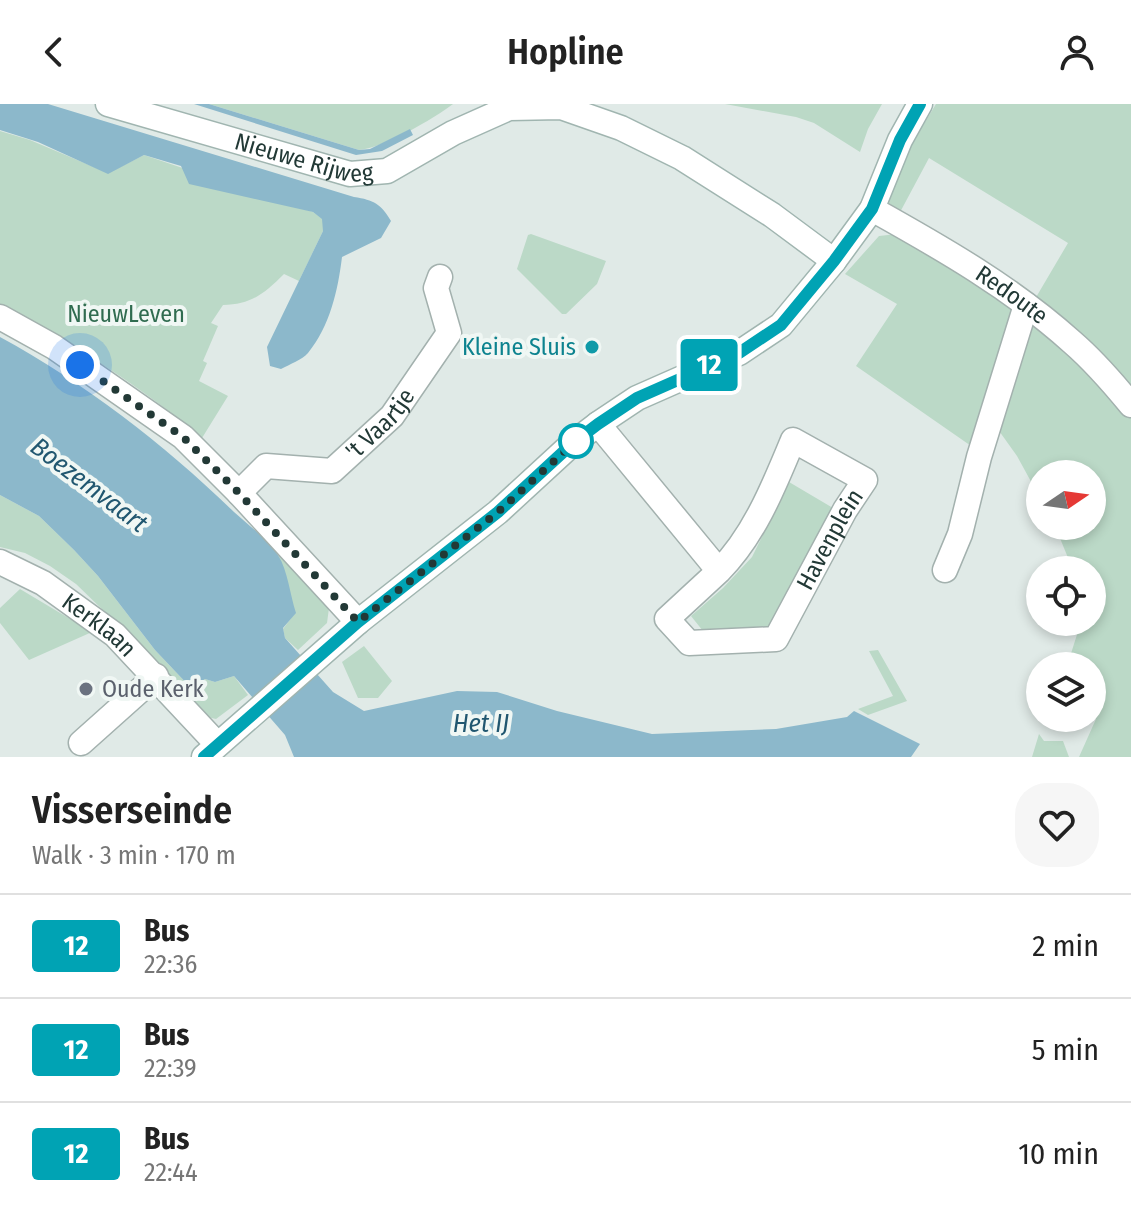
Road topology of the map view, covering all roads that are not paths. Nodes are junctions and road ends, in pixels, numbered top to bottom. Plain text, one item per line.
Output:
1 (108, 104) edge
2 (920, 104) edge
3 (872, 209) junction
4 (834, 261) junction
5 (440, 277) dead end
6 (1026, 305) junction
7 (0, 317) edge
8 (1131, 405) edge
9 (598, 424) junction
10 (239, 493) junction
11 (0, 562) edge
12 (945, 570) dead end
13 (719, 571) junction
14 (358, 622) junction
15 (156, 676) junction
16 (81, 743) dead end
17 (210, 751) edge

1 - 4 street, Nieuwe Rijweg
2 - 3 street
3 - 4 street
3 - 6 street, Redoute
4 - 9 street
5 - 10 street, 't Vaartje
6 - 8 street, Redoute
6 - 12 street
7 - 10 street
9 - 13 street
9 - 14 street
10 - 14 street
11 - 15 street, Kerklaan
13 - 13 street, Havenplein
14 - 17 street
15 - 16 street
15 - 17 street, Kerklaan

